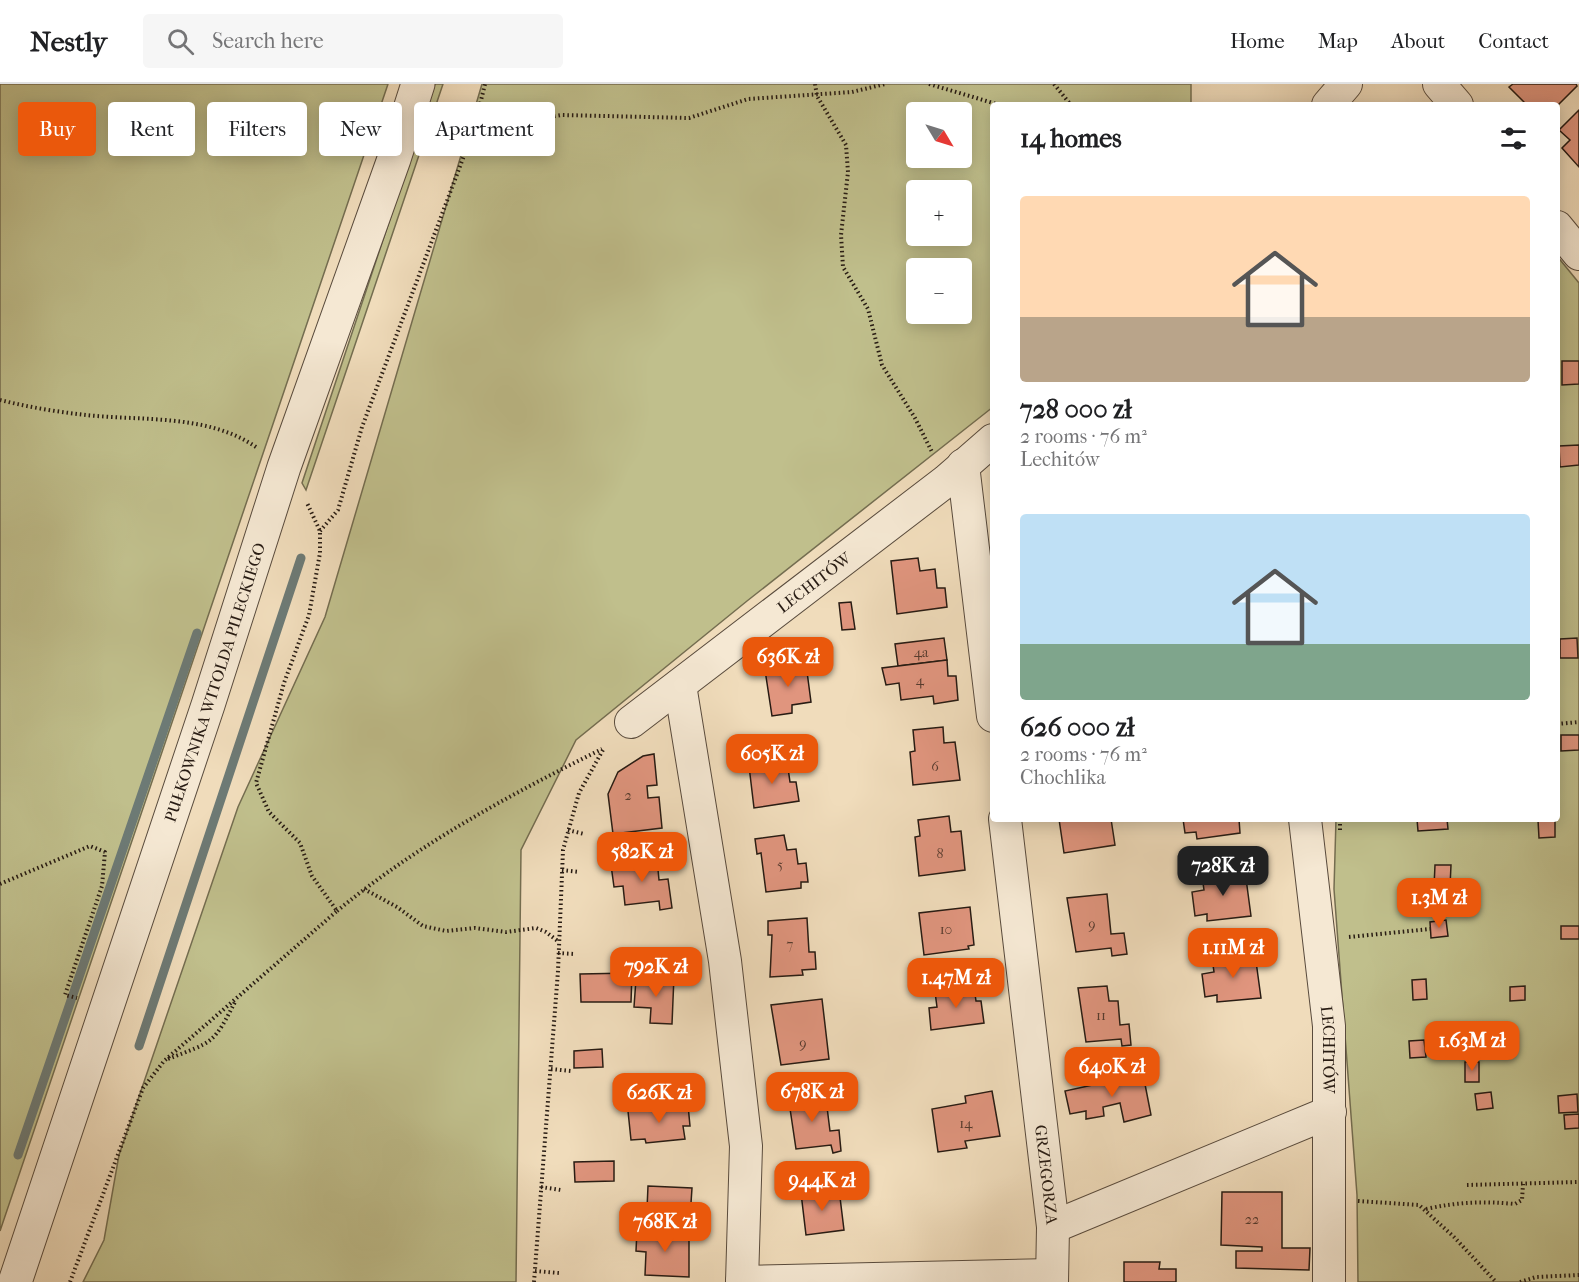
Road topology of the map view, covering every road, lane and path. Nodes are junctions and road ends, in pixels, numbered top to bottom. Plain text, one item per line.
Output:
1 (418, 84) edge
2 (485, 84) edge
3 (815, 84) edge
4 (885, 84) edge
5 (929, 84) edge
6 (1054, 84) edge
7 (1059, 84) edge
8 (1346, 84) edge
9 (1439, 84) edge
10 (1059, 90) junction
11 (817, 96) junction
12 (481, 102) edge
13 (990, 102) edge
14 (1069, 102) edge
15 (1331, 102) edge
16 (1454, 102) edge
17 (555, 116) edge
18 (464, 156) edge
19 (1560, 231) edge
20 (1579, 254) edge
21 (0, 400) edge
22 (990, 443) edge
23 (284, 467) junction
24 (955, 473) junction
25 (320, 531) junction
26 (680, 685) junction
27 (990, 697) edge
28 (631, 722) joint
29 (1579, 722) edge
30 (1560, 724) edge
31 (604, 748) junction
32 (1005, 822) edge
33 (1305, 822) edge
34 (568, 830) junction
35 (584, 834) dead end
36 (562, 870) junction
37 (579, 872) dead end
38 (0, 884) edge
39 (364, 889) junction
40 (337, 912) junction
41 (1430, 928) dead end
42 (1347, 938) dead end
43 (559, 942) junction
44 (558, 953) junction
45 (573, 954) dead end
46 (64, 995) dead end
47 (238, 997) junction
48 (164, 1060) junction
49 (551, 1069) junction
50 (571, 1071) dead end
51 (1330, 1112) junction
52 (1579, 1182) edge
53 (1523, 1184) junction
54 (1467, 1185) dead end
55 (542, 1187) junction
56 (561, 1190) dead end
57 (1329, 1199) junction
58 (1426, 1209) junction
59 (1053, 1227) junction
60 (535, 1271) junction
61 (559, 1273) dead end
62 (1579, 1275) edge
63 (1052, 1278) edge
64 (15, 1282) edge
65 (70, 1282) edge
66 (534, 1282) edge
67 (742, 1282) edge
68 (1329, 1282) edge
69 (1496, 1282) edge
70 (1520, 1282) edge

1 - 23 street, PUŁKOWNIKA WITOLDA PILECKIEGO
2 - 12 path
3 - 11 path
4 - 11 path
5 - 13 path
6 - 10 path
7 - 10 path
8 - 15 street
9 - 16 street
10 - 14 path
11 - 17 path
11 - 24 path
18 - 25 path
19 - 20 street
21 - 23 path
22 - 24 street, LECHITÓW
23 - 25 path
23 - 64 street, PUŁKOWNIKA WITOLDA PILECKIEGO
24 - 26 street, LECHITÓW
24 - 27 street
25 - 40 path
26 - 28 street, LECHITÓW
26 - 67 street
28 - 31 path
29 - 30 path
31 - 34 path
31 - 39 path
32 - 59 street, GRZEGORZA
33 - 51 street, LECHITÓW
34 - 35 path
34 - 36 path
36 - 37 path
36 - 43 path
38 - 46 path
39 - 40 path
39 - 43 path
40 - 47 path
41 - 42 path
43 - 44 path
44 - 45 path
44 - 49 path
47 - 48 path
47 - 48 path
48 - 65 path
49 - 50 path
49 - 55 path
51 - 57 street, LECHITÓW
51 - 59 street
52 - 53 path
53 - 54 path
53 - 58 path
55 - 56 path
55 - 60 path
57 - 58 path
57 - 68 street, LECHITÓW
58 - 69 path
59 - 63 street, GRZEGORZA
60 - 61 path
60 - 66 path
62 - 70 path
63 - 67 street

